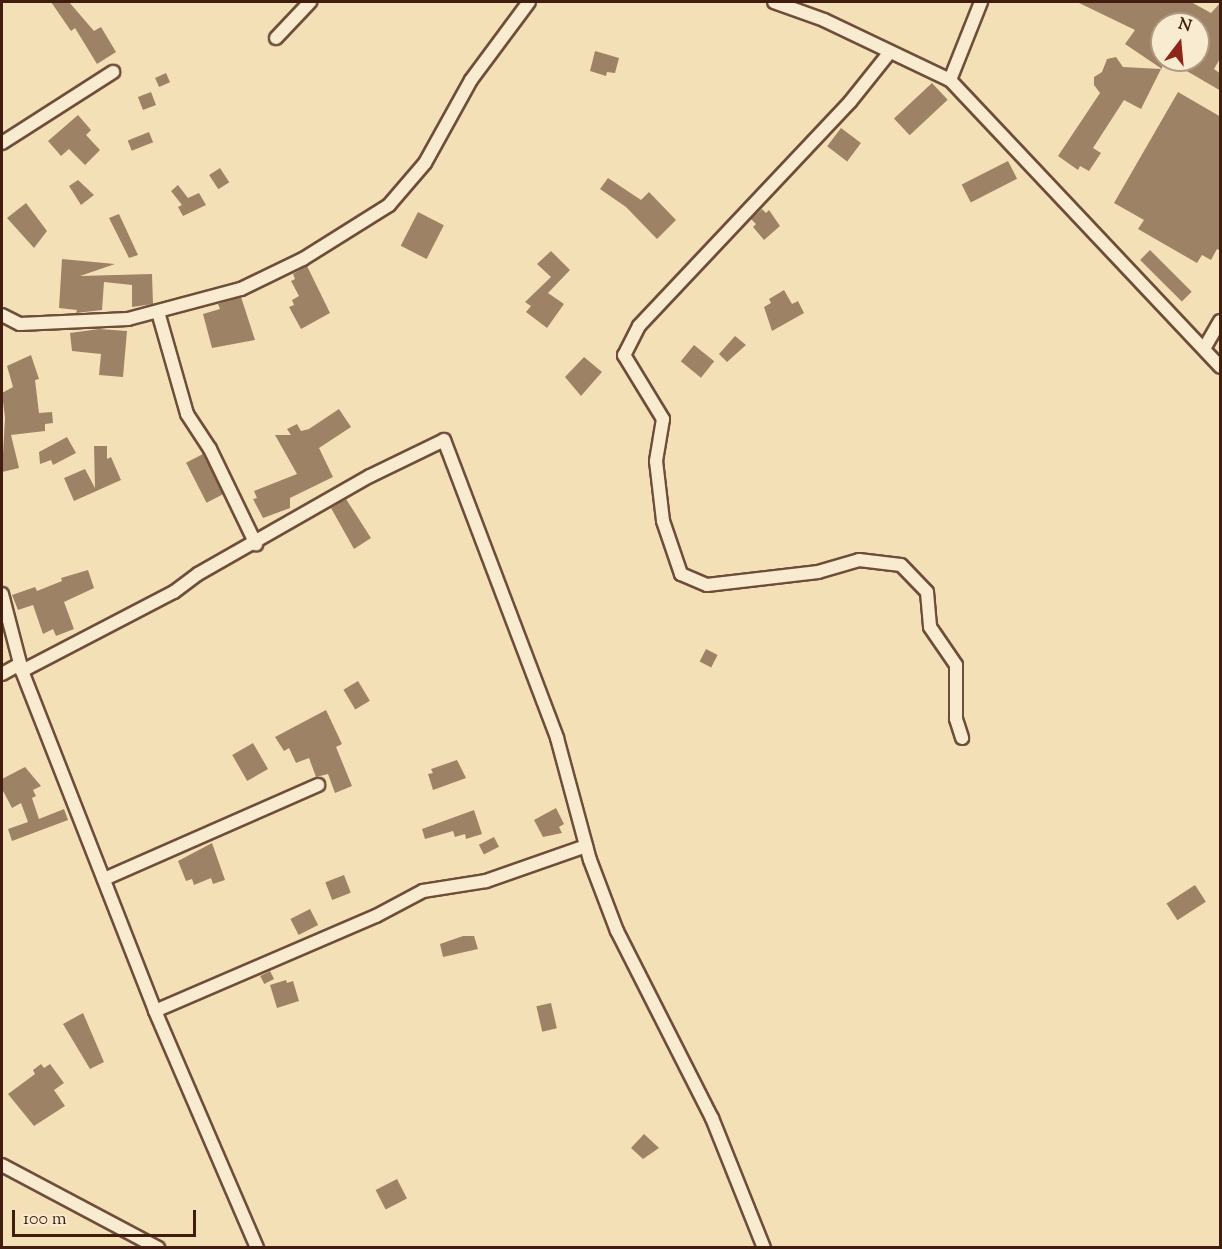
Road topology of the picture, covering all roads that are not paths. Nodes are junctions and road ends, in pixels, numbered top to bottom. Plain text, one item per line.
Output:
1 (310, 2) edge
2 (529, 2) edge
3 (774, 2) edge
4 (981, 2) edge
5 (276, 38) dead end
6 (890, 52) junction
7 (113, 72) dead end
8 (950, 80) junction
9 (2, 143) edge
10 (158, 312) junction
11 (2, 315) edge
12 (1221, 321) edge
13 (1204, 346) junction
14 (1221, 368) edge
15 (256, 544) junction
16 (2, 594) edge
17 (21, 668) junction
18 (2, 674) edge
19 (962, 738) dead end
20 (318, 785) dead end
21 (586, 846) junction
22 (104, 879) junction
23 (155, 1011) junction
24 (2, 1165) edge
25 (158, 1248) edge
26 (257, 1248) edge
27 (764, 1248) edge

1 - 5 street
2 - 10 street
3 - 6 street
4 - 8 street
6 - 8 street
6 - 19 street
7 - 9 street
8 - 13 street
10 - 11 street
10 - 15 street
12 - 13 street
13 - 14 street
15 - 17 street
15 - 21 street
16 - 17 street
17 - 18 street
17 - 22 street
20 - 22 street
21 - 23 street
21 - 27 street
22 - 23 street
23 - 26 street
24 - 25 street

